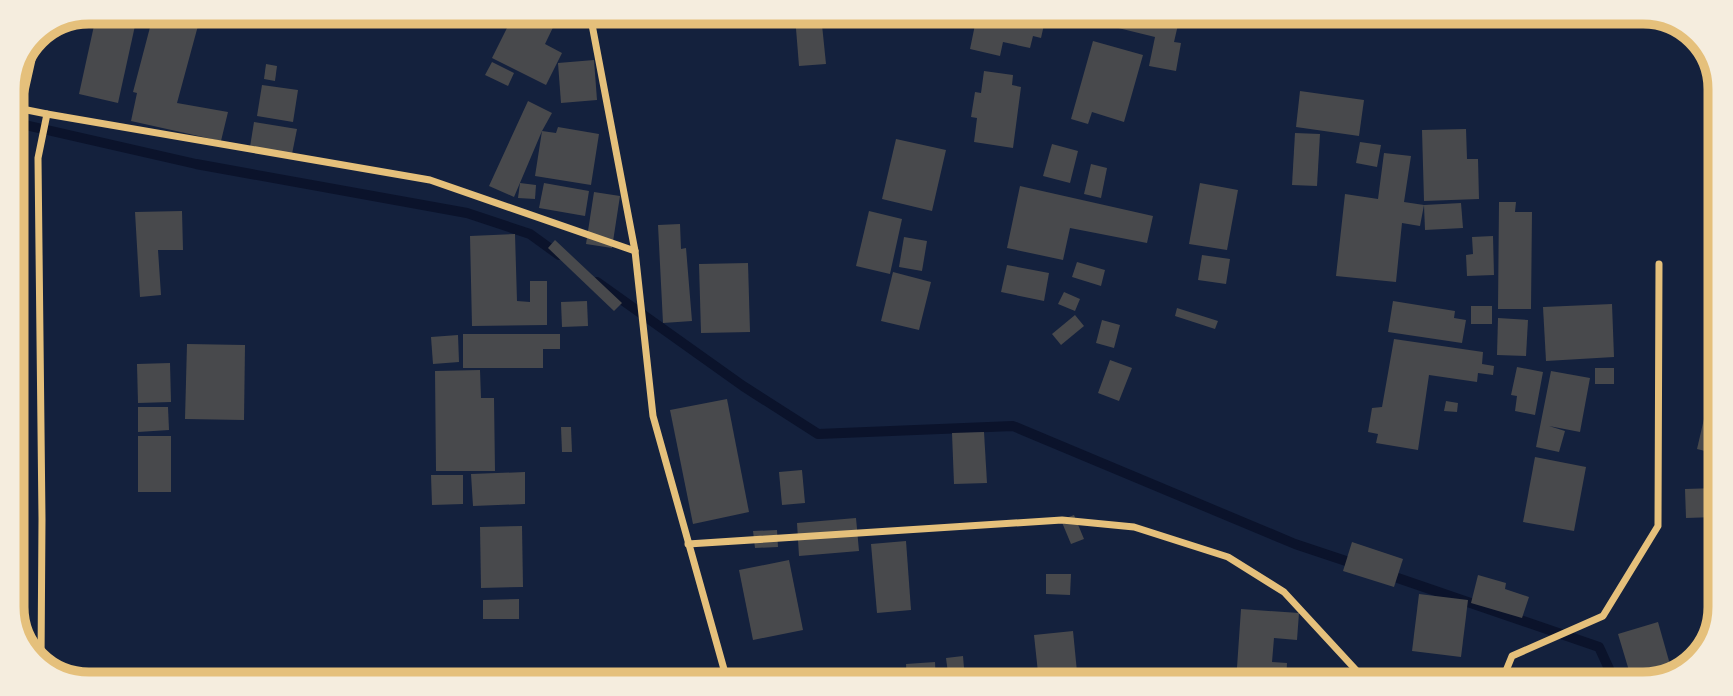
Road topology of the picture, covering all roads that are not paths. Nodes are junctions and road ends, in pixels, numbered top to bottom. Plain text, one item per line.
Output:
1 (592, 24) edge
2 (24, 109) edge
3 (47, 114) junction
4 (635, 251) junction
5 (1659, 264) dead end
6 (688, 544) junction
7 (41, 650) edge
8 (725, 672) edge
9 (1358, 672) edge
10 (1505, 672) edge

1 - 4 street
2 - 3 street
3 - 4 street
3 - 7 street
4 - 6 street
5 - 10 street
6 - 8 street
6 - 9 street

